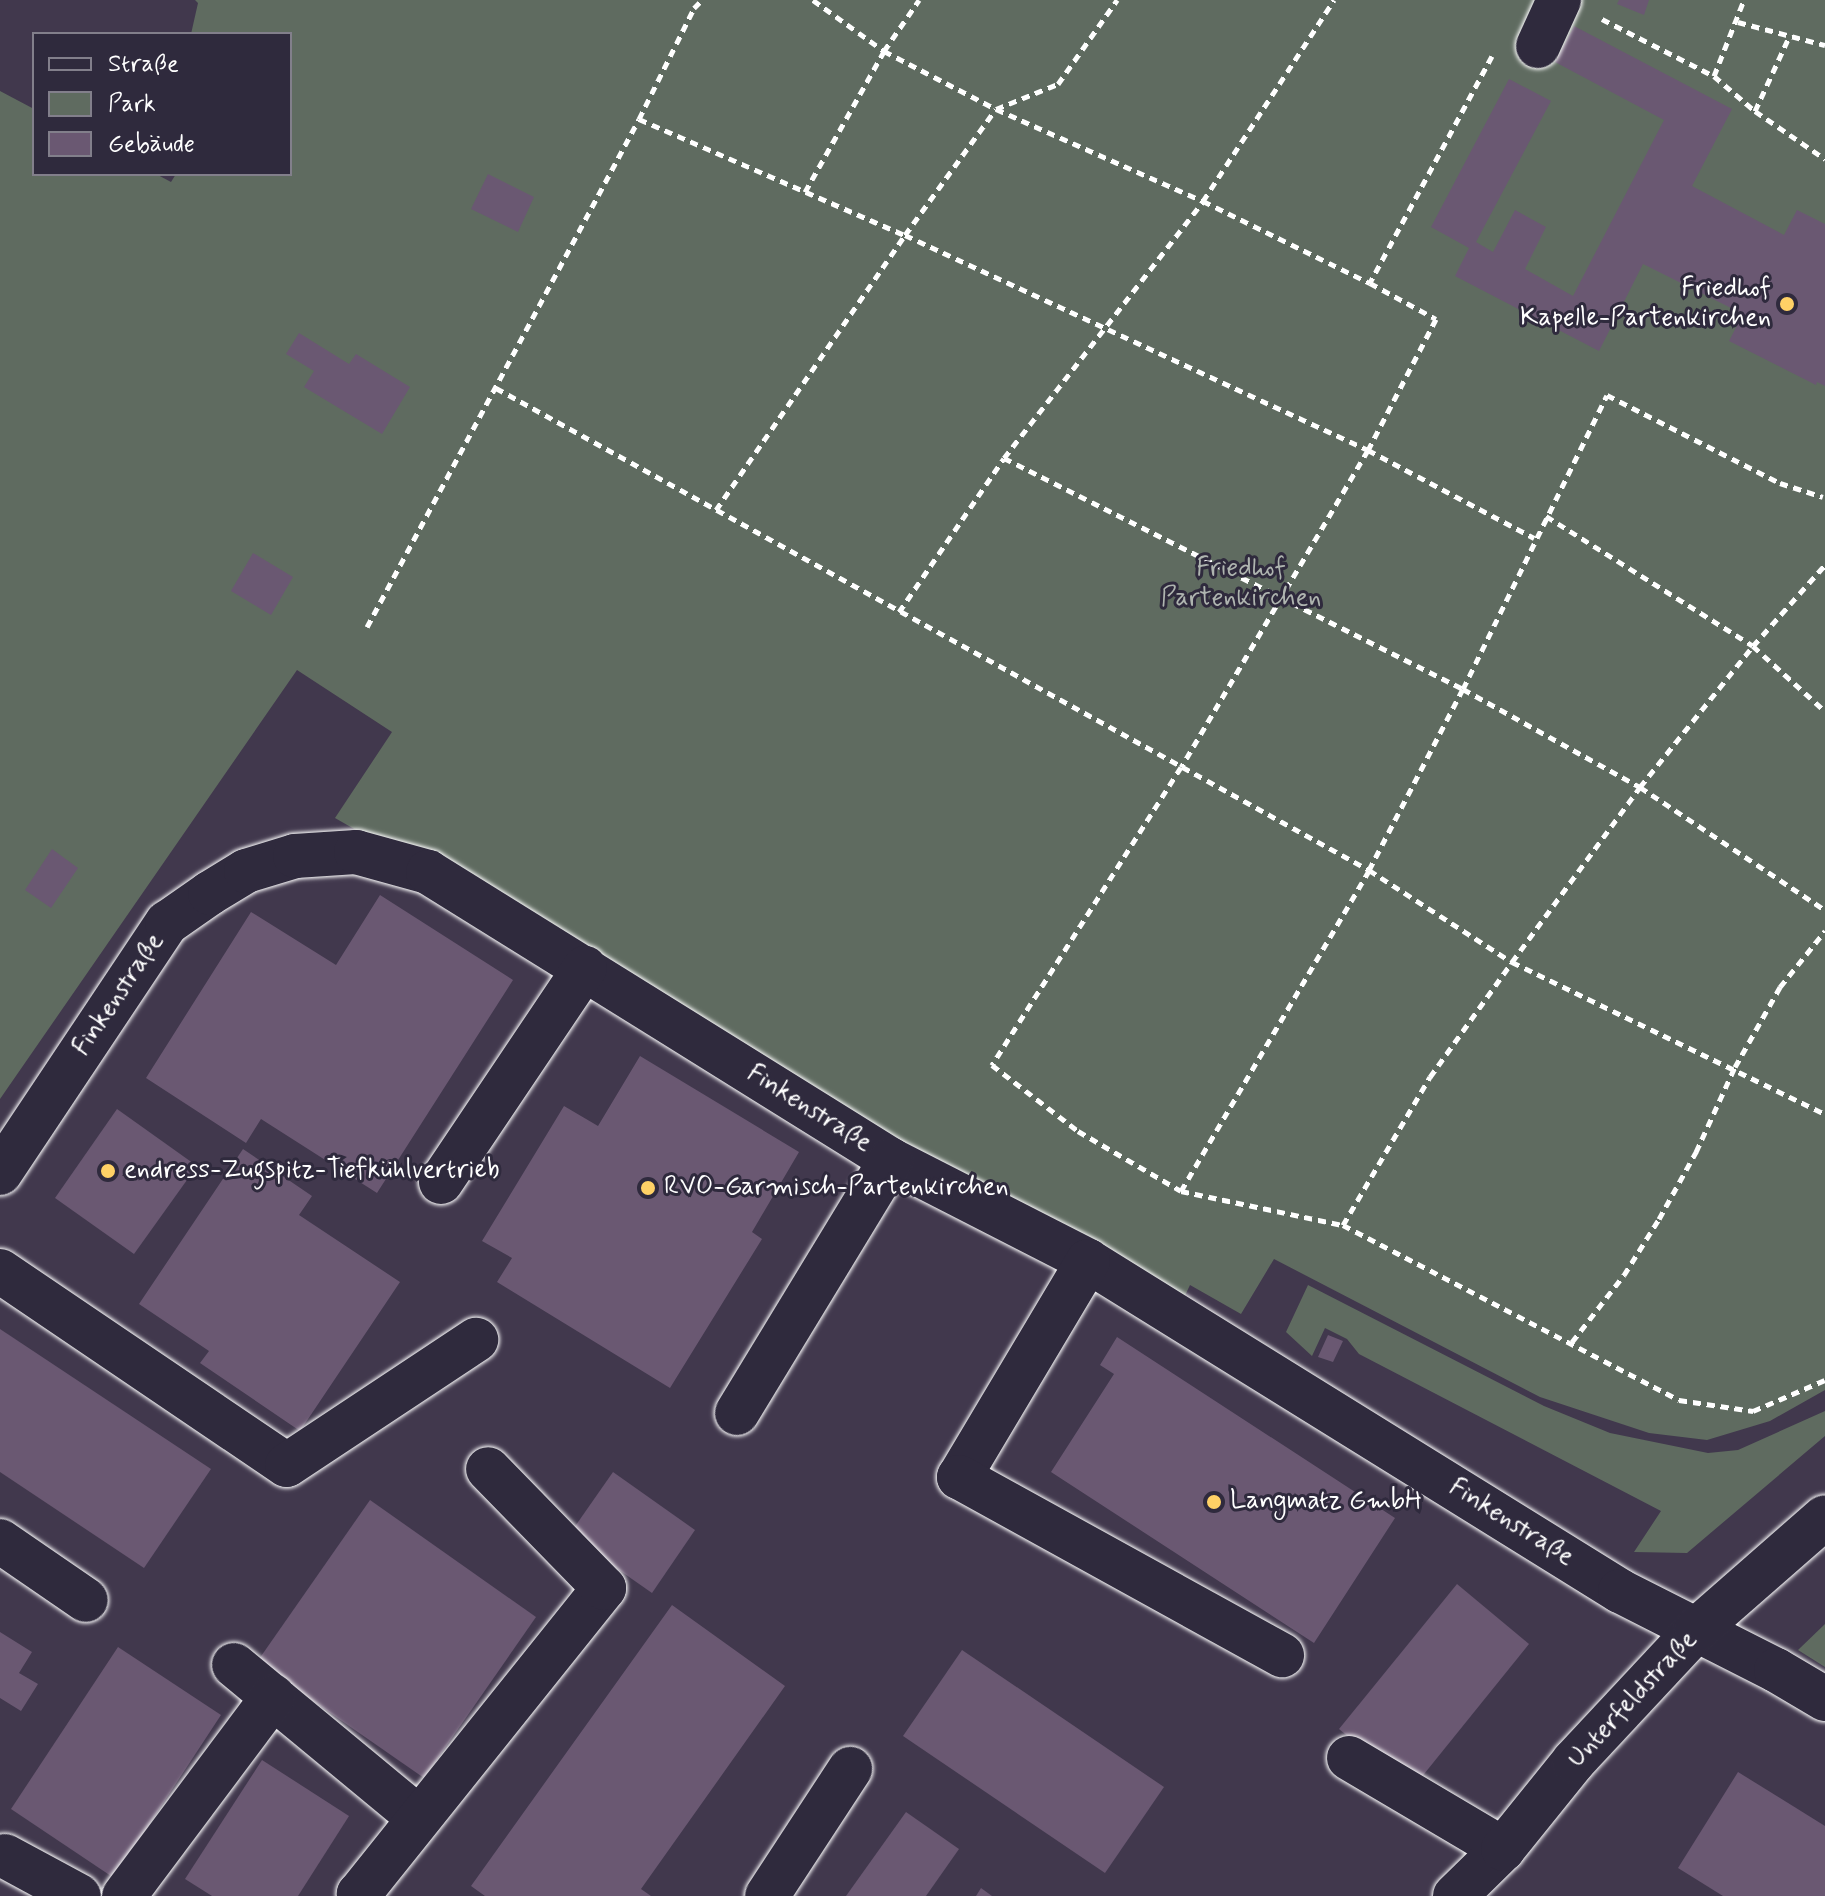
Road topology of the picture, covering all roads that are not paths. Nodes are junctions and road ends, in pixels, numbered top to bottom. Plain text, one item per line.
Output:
1 (1576, 7) edge
2 (1538, 46) road end
3 (585, 968) junction
4 (891, 1160) junction
5 (0, 1173) edge
6 (441, 1182) dead end
7 (1088, 1261) junction
8 (0, 1271) edge
9 (476, 1340) dead end
10 (737, 1413) dead end
11 (488, 1469) dead end
12 (1825, 1517) edge
13 (0, 1541) edge
14 (86, 1600) dead end
15 (1696, 1630) junction
16 (1282, 1655) dead end
17 (234, 1665) dead end
18 (273, 1697) junction
19 (1825, 1699) edge
20 (1349, 1758) dead end
21 (850, 1769) dead end
22 (419, 1818) junction
23 (1503, 1849) junction
24 (5, 1856) dead end
25 (360, 1895) edge
26 (79, 1896) edge
27 (124, 1896) edge
28 (767, 1896) edge
29 (1455, 1896) edge

1 - 2 street
3 - 4 street, Finkenstraße
3 - 5 street, Finkenstraße
3 - 6 street
4 - 7 street, Finkenstraße
4 - 10 street
7 - 15 street, Finkenstraße
7 - 16 street
8 - 9 street
11 - 22 street
12 - 15 street, Unterfeldstraße
13 - 14 street
15 - 19 street, Finkenstraße
15 - 23 street, Unterfeldstraße
17 - 18 street
18 - 22 street
18 - 27 street
20 - 23 street
21 - 28 street
22 - 25 street
23 - 29 street, Unterfeldstraße
24 - 26 street

